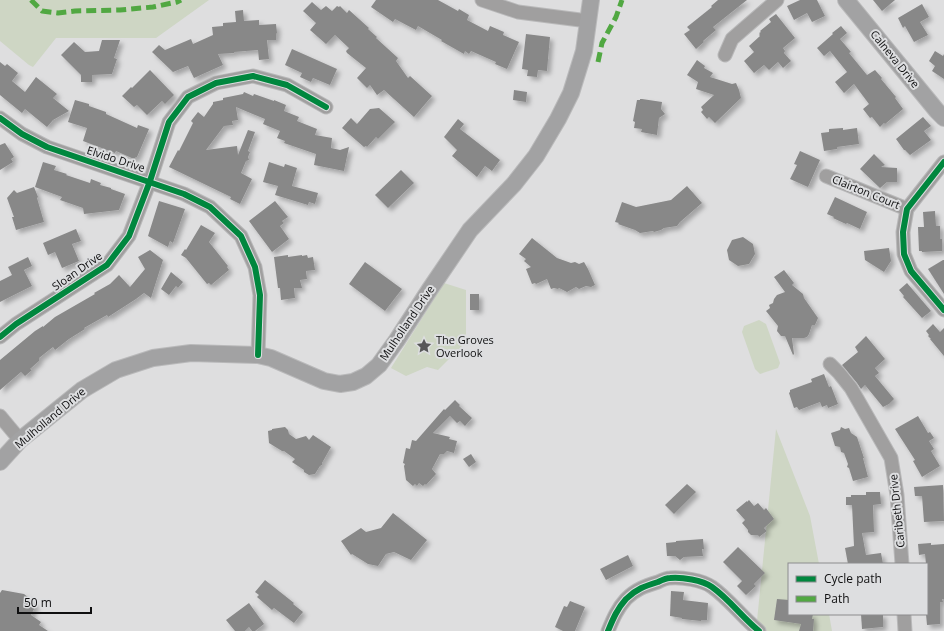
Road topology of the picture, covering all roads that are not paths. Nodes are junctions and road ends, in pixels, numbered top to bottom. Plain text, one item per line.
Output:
1 (482, 0) edge
2 (778, 0) edge
3 (846, 0) edge
4 (591, 7) edge
5 (725, 55) dead end
6 (326, 107) dead end
7 (0, 118) edge
8 (944, 118) edge
9 (944, 162) edge
10 (826, 176) dead end
11 (150, 181) junction
12 (907, 209) junction
13 (944, 310) edge
14 (0, 337) edge
15 (258, 354) junction
16 (830, 364) dead end
17 (0, 416) edge
18 (20, 440) junction
19 (0, 462) edge
20 (902, 563) edge
21 (904, 615) edge
22 (608, 631) edge
23 (759, 631) edge
24 (906, 631) edge

1 - 4 street
2 - 5 street
3 - 8 main road, Calneva Drive
4 - 15 main road, Mulholland Drive
6 - 11 street, Sloan Drive
7 - 11 street, Elvido Drive
9 - 12 street
10 - 12 street, Clairton Court
11 - 14 street, Sloan Drive
11 - 15 street, Elvido Drive
12 - 13 street
15 - 18 main road, Mulholland Drive
16 - 20 street, Caribeth Drive
17 - 18 street
18 - 19 main road, Mulholland Drive
21 - 24 street
22 - 23 street

